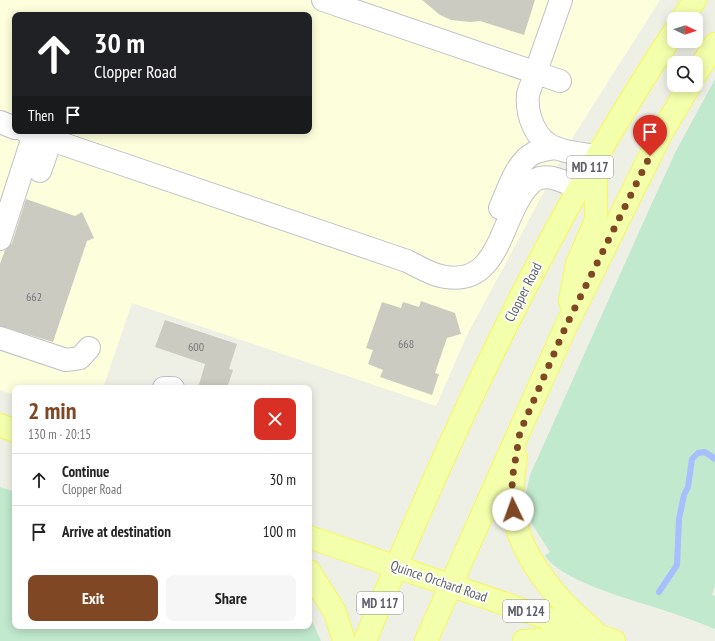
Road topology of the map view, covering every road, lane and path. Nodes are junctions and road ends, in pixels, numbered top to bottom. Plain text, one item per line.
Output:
1 (323, 0) edge
2 (561, 0) edge
3 (695, 0) edge
4 (687, 12) edge
5 (667, 43) edge
6 (715, 44) edge
7 (703, 63) edge
8 (536, 73) junction
9 (560, 82) dead end
10 (686, 92) edge
11 (0, 122) edge
12 (12, 126) edge
13 (31, 134) edge
14 (31, 134) edge
15 (34, 134) edge
16 (556, 148) junction
17 (596, 156) junction
18 (40, 171) dead end
19 (578, 188) junction
20 (0, 239) edge
21 (407, 262) junction
22 (566, 326) junction
23 (0, 338) edge
24 (89, 348) dead end
25 (0, 425) edge
26 (12, 430) edge
27 (520, 432) junction
28 (312, 538) edge
29 (396, 566) junction
30 (312, 576) edge
31 (451, 585) junction
32 (608, 639) edge
33 (344, 641) edge
34 (365, 641) edge
35 (426, 641) edge
36 (524, 641) edge

1 - 8 lane
2 - 8 lane
3 - 4 main road
5 - 17 main road, Clopper Road / MD 117
6 - 7 main road
8 - 9 lane
8 - 16 lane
10 - 22 main road
11 - 12 lane
13 - 18 lane
14 - 20 lane
15 - 21 lane
16 - 17 lane
16 - 21 lane
17 - 19 main road, Clopper Road / MD 117
17 - 22 main road
19 - 21 lane
19 - 29 main road, Clopper Road / MD 117
22 - 27 main road
23 - 24 lane
25 - 26 main road
27 - 31 main road
27 - 32 main road
28 - 29 main road, Quince Orchard Road / MD 124
29 - 31 main road, Quince Orchard Road / MD 124
29 - 34 main road, MD 117
30 - 33 main road
31 - 32 main road, Quince Orchard Road / MD 124
31 - 35 main road
32 - 36 main road

